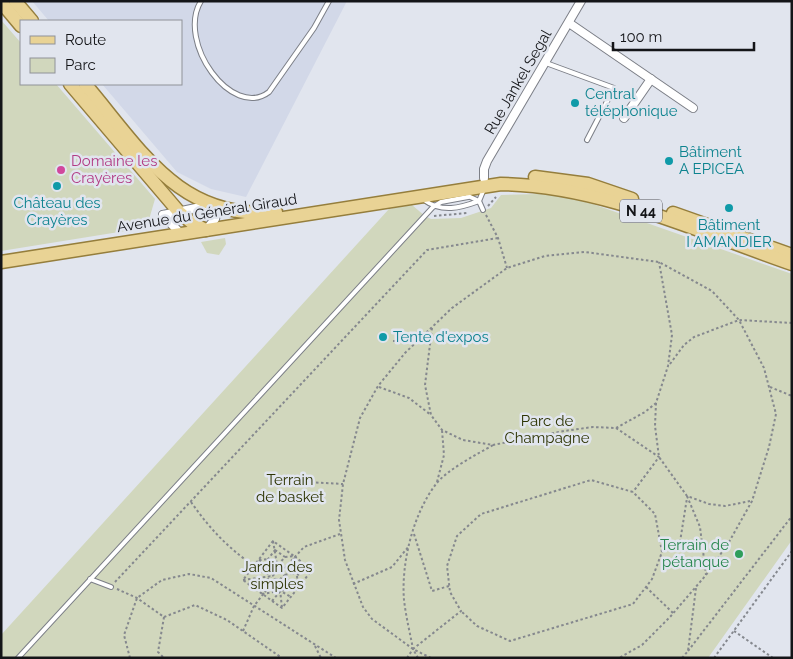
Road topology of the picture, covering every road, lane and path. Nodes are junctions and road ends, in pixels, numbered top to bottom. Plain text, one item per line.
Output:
1 (15, 1) edge
2 (201, 1) edge
3 (330, 1) edge
4 (581, 1) edge
5 (1, 2) edge
6 (31, 20) edge
7 (569, 23) junction
8 (20, 25) edge
9 (546, 63) junction
10 (650, 79) junction
11 (71, 85) edge
12 (86, 85) edge
13 (693, 108) dead end
14 (624, 118) dead end
15 (587, 140) dead end
16 (475, 189) junction
17 (498, 194) dead end
18 (418, 196) junction
19 (478, 201) junction
20 (214, 206) junction
21 (434, 207) junction
22 (482, 209) junction
23 (179, 212) junction
24 (206, 230) junction
25 (180, 233) junction
26 (498, 238) junction
27 (792, 255) edge
28 (1, 262) edge
29 (659, 262) junction
30 (792, 264) edge
31 (507, 268) junction
32 (739, 320) junction
33 (792, 323) edge
34 (432, 327) junction
35 (393, 341) dead end
36 (416, 342) junction
37 (668, 366) junction
38 (378, 386) junction
39 (770, 387) junction
40 (792, 396) edge
41 (656, 403) junction
42 (431, 415) junction
43 (616, 428) junction
44 (442, 430) junction
45 (493, 446) junction
46 (659, 457) junction
47 (306, 482) dead end
48 (436, 483) junction
49 (343, 484) junction
50 (632, 492) junction
51 (687, 496) junction
52 (752, 501) junction
53 (191, 502) junction
54 (792, 516) edge
55 (414, 532) junction
56 (340, 534) junction
57 (273, 541) junction
58 (660, 541) junction
59 (409, 546) junction
60 (274, 550) junction
61 (792, 551) edge
62 (294, 556) junction
63 (285, 557) junction
64 (268, 559) junction
65 (259, 560) junction
66 (278, 566) junction
67 (253, 567) junction
68 (295, 568) junction
69 (278, 570) junction
70 (283, 570) junction
71 (302, 570) junction
72 (312, 570) junction
73 (275, 572) junction
74 (292, 573) junction
75 (706, 575) junction
76 (284, 576) junction
77 (297, 576) junction
78 (274, 577) junction
79 (90, 579) junction
80 (243, 580) junction
81 (279, 580) junction
82 (289, 581) junction
83 (353, 584) junction
84 (270, 585) junction
85 (449, 586) junction
86 (697, 586) junction
87 (111, 587) junction
88 (646, 587) junction
89 (254, 588) junction
90 (298, 588) junction
91 (280, 591) junction
92 (262, 594) junction
93 (291, 597) junction
94 (137, 598) junction
95 (272, 601) junction
96 (254, 606) junction
97 (282, 608) junction
98 (461, 611) junction
99 (674, 613) junction
100 (164, 617) junction
101 (243, 630) junction
102 (734, 631) junction
103 (314, 644) junction
104 (413, 649) junction
105 (688, 651) junction
106 (18, 658) edge
107 (130, 658) edge
108 (164, 658) edge
109 (282, 658) edge
110 (321, 658) edge
111 (336, 658) edge
112 (407, 658) edge
113 (418, 658) edge
114 (431, 658) edge
115 (619, 658) edge
116 (682, 658) edge
117 (714, 658) edge
118 (773, 658) edge

1 - 6 main road
2 - 3 lane
4 - 7 street, Rue Jankel Segal
5 - 8 main road
7 - 9 street, Rue Jankel Segal
7 - 10 street
9 - 15 lane
9 - 16 street, Rue Jankel Segal
10 - 13 street
10 - 14 street
11 - 23 main road
12 - 20 main road, N 44
16 - 18 main road, Avenue du Général Giraud / N 44
16 - 19 lane
16 - 19 lane
16 - 20 main road, Avenue du Général Giraud / N 44
16 - 21 lane
16 - 27 main road, Avenue du Général Giraud / N 44
16 - 30 main road, N 44
17 - 22 path
18 - 21 lane
18 - 24 main road, Avenue du Général Giraud / N 44
19 - 21 lane
19 - 22 lane
20 - 23 street
20 - 24 street
21 - 79 lane
22 - 26 path
23 - 24 main road
23 - 25 street
24 - 25 main road, Avenue du Général Giraud
25 - 28 main road, Avenue du Général Giraud
26 - 31 path
26 - 53 path
29 - 31 path
29 - 32 path
29 - 37 path
31 - 34 path
32 - 33 path
32 - 37 path
32 - 39 path
34 - 36 path
34 - 42 path
35 - 36 path
36 - 38 path
37 - 41 path
38 - 42 path
38 - 49 path
39 - 40 path
39 - 52 path
41 - 43 path
41 - 46 path
42 - 44 path
43 - 45 path
43 - 46 path
44 - 45 path
44 - 48 path
45 - 48 path
46 - 50 path
46 - 51 path
47 - 49 path
48 - 55 path
49 - 56 path
50 - 58 path
50 - 85 path
51 - 52 path
51 - 58 path
51 - 75 path
52 - 75 path
53 - 67 path
53 - 87 path
54 - 105 path
55 - 59 path
55 - 85 path
56 - 62 path
56 - 83 path
57 - 60 path
57 - 62 path
57 - 65 path
58 - 88 path
59 - 83 path
59 - 104 path
60 - 63 path
60 - 64 path
60 - 66 path
61 - 102 path
62 - 63 path
62 - 68 path
62 - 70 path
62 - 72 path
63 - 66 path
64 - 65 path
64 - 66 path
65 - 67 path
65 - 73 path
66 - 69 path
67 - 78 path
67 - 80 path
68 - 71 path
68 - 74 path
69 - 70 path
69 - 73 path
70 - 76 path
71 - 72 path
71 - 77 path
72 - 90 path
73 - 78 path
74 - 76 path
74 - 77 path
75 - 86 path
76 - 81 path
76 - 82 path
77 - 90 path
78 - 80 path
78 - 81 path
78 - 84 path
78 - 89 path
79 - 87 lane
79 - 106 lane
80 - 89 path
81 - 91 path
82 - 90 path
82 - 91 path
83 - 104 path
84 - 91 path
84 - 92 path
85 - 98 path
86 - 99 path
86 - 105 path
87 - 94 path
88 - 98 path
88 - 99 path
89 - 92 path
90 - 91 path
90 - 93 path
91 - 92 path
91 - 93 path
91 - 95 path
91 - 97 path
92 - 95 path
92 - 96 path
93 - 97 path
94 - 96 path
94 - 100 path
94 - 107 path
95 - 97 path
96 - 101 path
96 - 103 path
98 - 104 path
99 - 115 path
100 - 101 path
100 - 108 path
101 - 109 path
102 - 117 path
102 - 118 path
103 - 110 path
103 - 111 path
104 - 112 path
104 - 113 path
104 - 114 path
105 - 116 path

